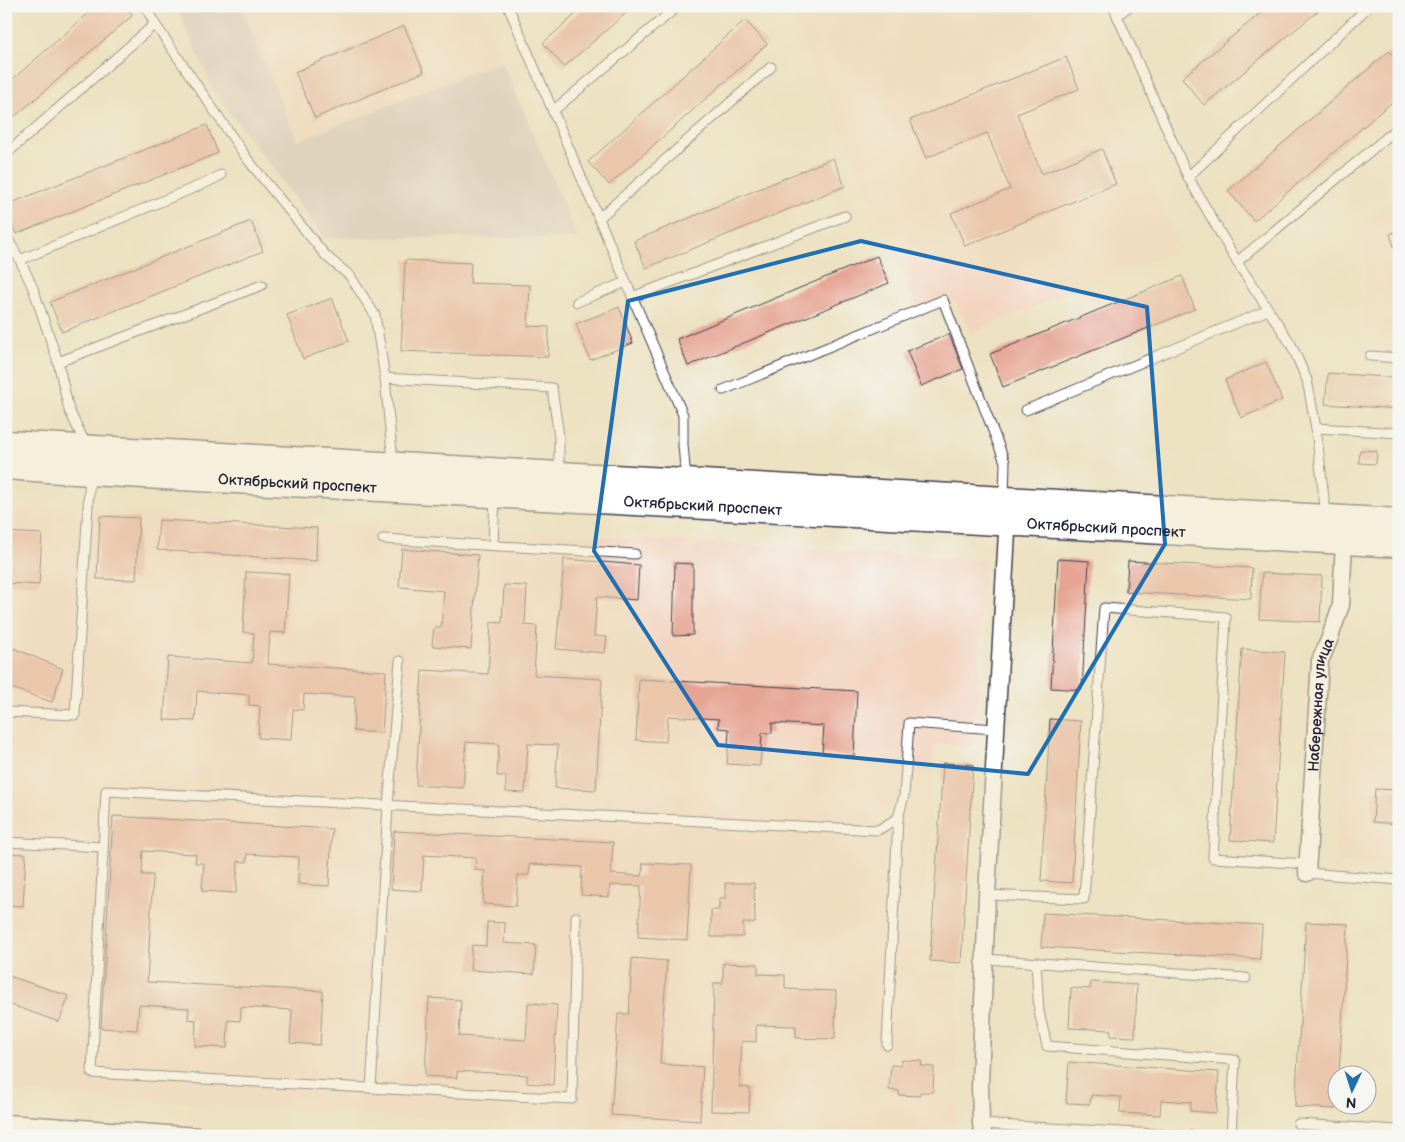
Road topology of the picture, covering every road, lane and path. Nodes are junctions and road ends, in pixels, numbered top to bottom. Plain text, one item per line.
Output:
1 (145, 6) edge
2 (508, 6) edge
3 (678, 6) edge
4 (1113, 6) edge
5 (1129, 6) edge
6 (1366, 9) dead end
7 (1118, 16) junction
8 (155, 24) junction
9 (772, 66) dead end
10 (553, 111) junction
11 (1399, 126) edge
12 (6, 154) edge
13 (221, 175) dead end
14 (1188, 177) junction
15 (845, 216) dead end
16 (599, 218) junction
17 (6, 236) edge
18 (20, 260) junction
19 (1237, 262) junction
20 (626, 282) junction
21 (262, 285) dead end
22 (632, 296) junction
23 (577, 302) dead end
24 (1268, 310) junction
25 (1370, 356) dead end
26 (1399, 358) edge
27 (58, 362) junction
28 (385, 378) junction
29 (723, 390) dead end
30 (1026, 410) dead end
31 (1316, 428) junction
32 (1399, 433) edge
33 (6, 444) edge
34 (89, 460) junction
35 (394, 465) junction
36 (6, 466) edge
37 (559, 474) junction
38 (686, 481) junction
39 (496, 494) junction
40 (1007, 507) junction
41 (1399, 522) edge
42 (1329, 531) junction
43 (383, 539) dead end
44 (1399, 544) edge
45 (493, 545) junction
46 (635, 554) dead end
47 (400, 661) dead end
48 (6, 712) edge
49 (996, 728) junction
50 (388, 806) junction
51 (898, 818) junction
52 (6, 842) edge
53 (103, 847) junction
54 (1307, 868) junction
55 (1399, 880) edge
56 (987, 895) junction
57 (576, 916) dead end
58 (985, 958) junction
59 (1036, 962) junction
60 (1246, 978) dead end
61 (887, 1044) dead end
62 (371, 1088) junction
63 (6, 1123) edge
64 (1298, 1124) dead end
65 (983, 1130) edge
66 (1399, 1130) edge
67 (199, 1136) edge
68 (1193, 1136) edge
69 (1231, 1136) edge

1 - 8 lane
2 - 10 lane
3 - 10 lane
4 - 7 lane
5 - 7 lane
6 - 14 lane
7 - 14 lane
8 - 12 lane
8 - 28 lane
9 - 16 lane
10 - 16 lane
11 - 19 lane
13 - 18 lane
14 - 19 lane
15 - 22 lane
16 - 20 lane
17 - 18 lane
18 - 27 lane
19 - 24 lane
20 - 22 lane
20 - 23 lane
21 - 27 lane
22 - 38 lane
24 - 30 lane
24 - 31 lane
25 - 26 lane
27 - 34 lane
28 - 35 lane
28 - 37 lane
29 - 40 lane
31 - 32 lane
31 - 42 lane
33 - 34 main road, Октябрьский проспект
34 - 35 main road, Октябрьский проспект
34 - 36 main road, Октябрьский проспект
34 - 39 main road, Октябрьский проспект
34 - 48 lane
35 - 37 main road, Октябрьский проспект
37 - 38 main road, Октябрьский проспект
38 - 40 main road, Октябрьский проспект
39 - 40 main road, Октябрьский проспект
39 - 45 lane
40 - 42 main road, Октябрьский проспект
40 - 49 street
41 - 42 main road, Октябрьский проспект
42 - 44 main road, Октябрьский проспект
42 - 54 street, Набережная улица
43 - 45 lane
45 - 46 lane
47 - 50 lane
49 - 51 lane
49 - 56 street
50 - 51 lane
50 - 53 lane
50 - 62 lane
51 - 61 lane
52 - 53 lane
53 - 62 lane
54 - 55 lane
54 - 56 lane
56 - 58 street
57 - 62 lane
58 - 59 lane
58 - 65 street
59 - 60 lane
59 - 69 lane
63 - 67 street
64 - 66 lane
65 - 68 lane

